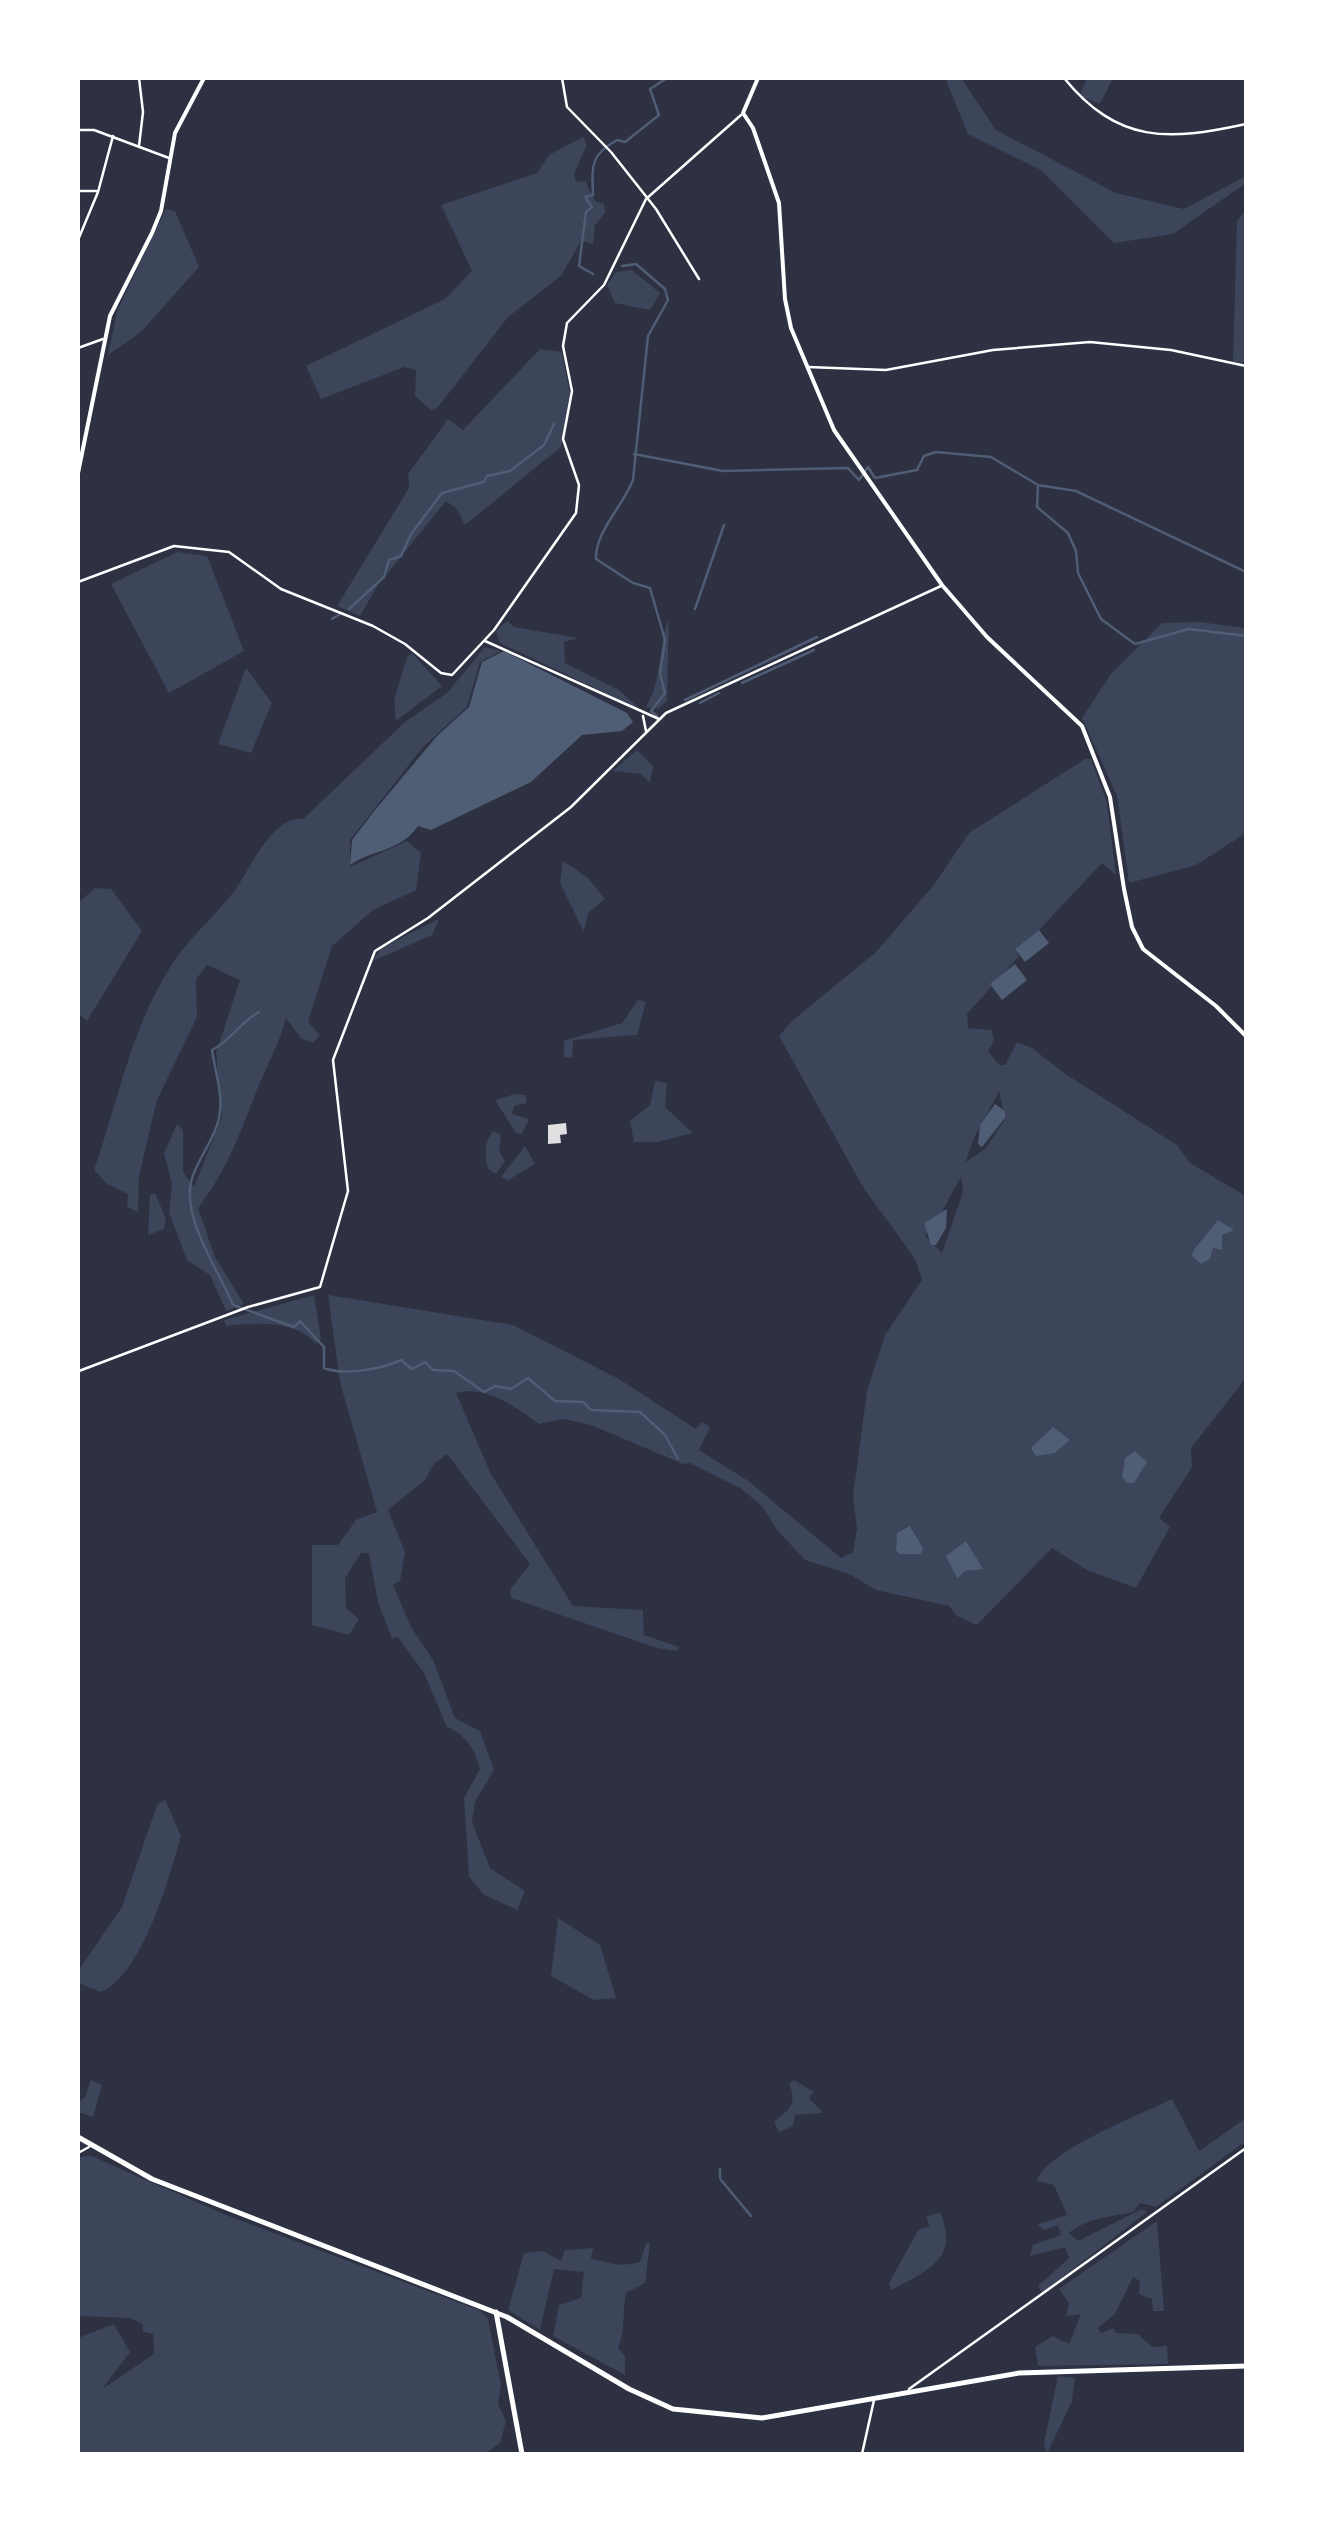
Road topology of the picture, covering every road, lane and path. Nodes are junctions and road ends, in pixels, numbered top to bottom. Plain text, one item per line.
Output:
1 (139, 78) edge
2 (204, 78) edge
3 (562, 78) edge
4 (758, 78) edge
5 (1064, 78) edge
6 (743, 114) junction
7 (1246, 124) edge
8 (78, 130) edge
9 (113, 136) junction
10 (138, 147) junction
11 (168, 158) junction
12 (78, 191) edge
13 (98, 192) junction
14 (646, 199) junction
15 (78, 240) edge
16 (699, 279) dead end
17 (103, 339) junction
18 (78, 348) edge
19 (1246, 366) edge
20 (808, 367) junction
21 (78, 473) edge
22 (78, 582) edge
23 (942, 585) junction
24 (494, 630) junction
25 (483, 640) junction
26 (496, 644) junction
27 (643, 716) junction
28 (659, 719) junction
29 (646, 733) junction
30 (1246, 1036) edge
31 (78, 1376) edge
32 (78, 2137) edge
33 (90, 2146) junction
34 (1246, 2148) edge
35 (78, 2153) edge
36 (496, 2312) junction
37 (1246, 2366) edge
38 (904, 2393) junction
39 (873, 2398) junction
40 (522, 2454) edge
41 (862, 2454) edge

1 - 10 street
2 - 11 street
3 - 14 street
4 - 6 street
5 - 7 street
6 - 14 street
6 - 20 street
8 - 9 street
9 - 10 street
9 - 13 street
10 - 11 street
11 - 17 street
12 - 13 street
13 - 15 street
14 - 16 street
14 - 24 street
17 - 18 street
17 - 21 street
19 - 20 street
20 - 23 street
22 - 25 street
23 - 28 street
23 - 30 street
24 - 25 street
24 - 26 street
25 - 26 street
26 - 27 street
27 - 28 street
27 - 29 street
28 - 29 street
29 - 31 street
32 - 33 main road
33 - 35 street
33 - 36 main road
34 - 38 street
36 - 39 main road
36 - 40 main road
37 - 38 main road
38 - 39 main road
39 - 41 street

